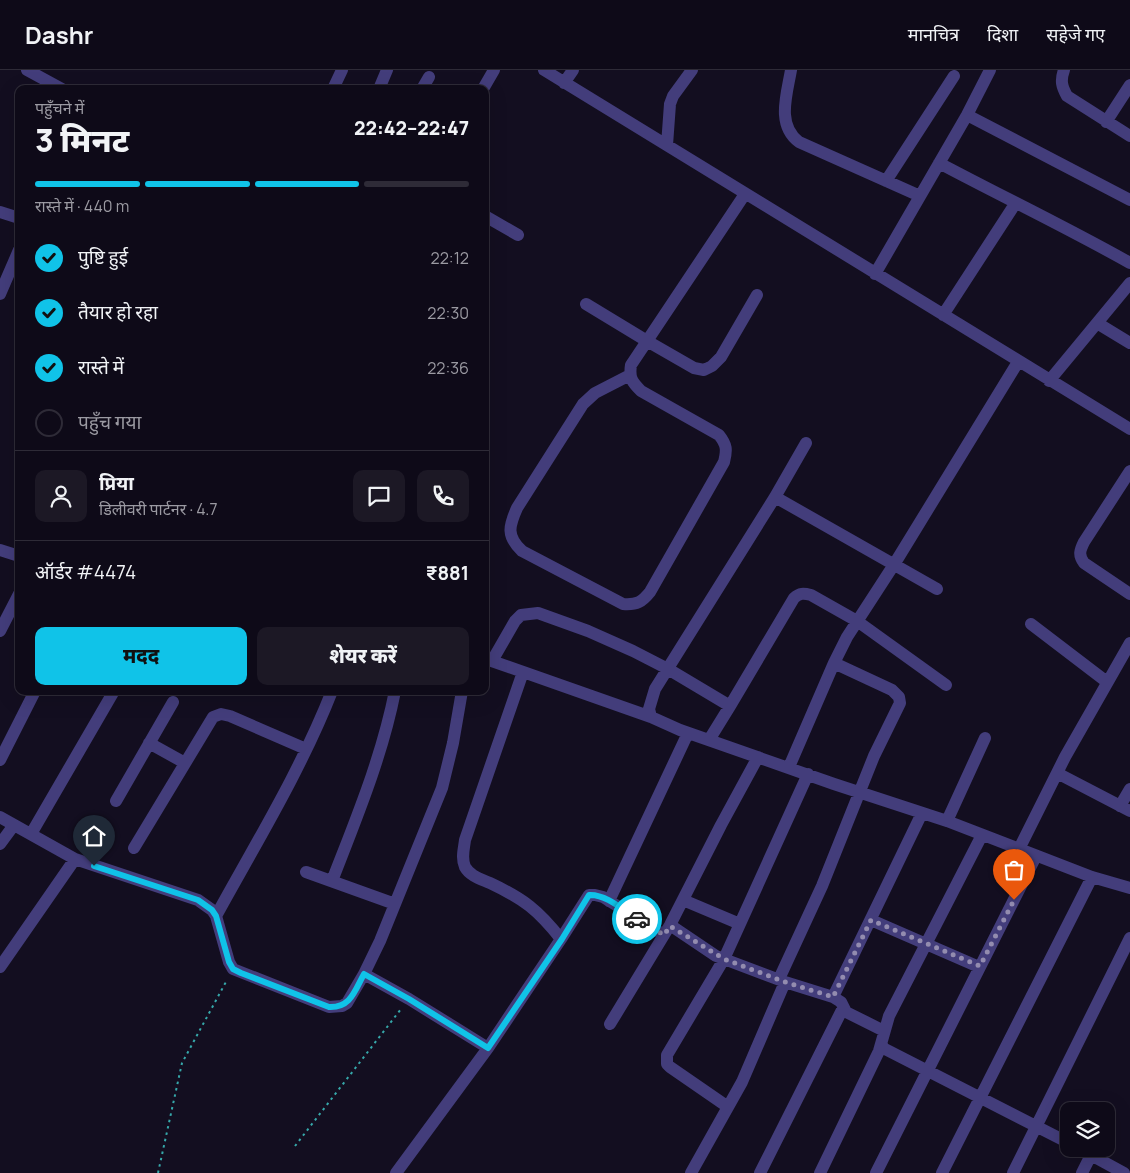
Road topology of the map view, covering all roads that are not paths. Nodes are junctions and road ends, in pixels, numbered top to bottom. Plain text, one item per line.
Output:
1 (27, 70) edge
2 (342, 70) edge
3 (387, 70) edge
4 (494, 70) edge
5 (544, 70) edge
6 (573, 70) edge
7 (692, 70) edge
8 (792, 70) edge
9 (990, 70) edge
10 (1064, 70) edge
11 (954, 76) dead end
12 (429, 77) dead end
13 (564, 83) junction
14 (55, 85) edge
15 (335, 85) edge
16 (381, 85) edge
17 (424, 85) edge
18 (485, 85) edge
19 (1130, 85) edge
20 (967, 115) junction
21 (1106, 122) junction
22 (1130, 136) edge
23 (667, 145) junction
24 (939, 162) junction
25 (886, 181) junction
26 (745, 194) junction
27 (920, 196) junction
28 (1130, 200) edge
29 (1016, 204) junction
30 (0, 212) edge
31 (15, 217) edge
32 (489, 218) edge
33 (518, 236) dead end
34 (15, 259) edge
35 (1130, 263) edge
36 (875, 274) junction
37 (1130, 283) edge
38 (0, 294) edge
39 (757, 295) dead end
40 (586, 304) dead end
41 (943, 316) junction
42 (1096, 323) junction
43 (647, 342) junction
44 (1130, 343) edge
45 (1018, 362) junction
46 (630, 375) junction
47 (1049, 381) junction
48 (1130, 429) edge
49 (806, 443) dead end
50 (1130, 471) edge
51 (775, 497) junction
52 (0, 550) edge
53 (15, 555) edge
54 (895, 563) junction
55 (937, 588) dead end
56 (1130, 594) edge
57 (15, 602) edge
58 (857, 621) junction
59 (1031, 624) dead end
60 (0, 632) edge
61 (1130, 643) edge
62 (489, 660) edge
63 (834, 663) junction
64 (668, 669) junction
65 (523, 672) junction
66 (1107, 682) junction
67 (946, 685) dead end
68 (32, 695) edge
69 (112, 695) edge
70 (330, 695) edge
71 (394, 695) edge
72 (461, 695) edge
73 (173, 702) dead end
74 (730, 706) junction
75 (651, 717) junction
76 (688, 733) junction
77 (985, 738) dead end
78 (709, 740) junction
79 (149, 742) junction
80 (306, 749) junction
81 (758, 757) junction
82 (0, 760) edge
83 (185, 763) junction
84 (789, 768) junction
85 (1057, 773) junction
86 (808, 774) junction
87 (1130, 789) edge
88 (859, 793) junction
89 (116, 801) dead end
90 (1125, 809) edge
91 (922, 813) junction
92 (0, 817) edge
93 (947, 821) junction
94 (14, 825) junction
95 (31, 834) junction
96 (982, 835) junction
97 (0, 844) edge
98 (134, 848) dead end
99 (1019, 849) junction
100 (1036, 856) junction
101 (75, 859) junction
102 (306, 872) dead end
103 (1092, 877) junction
104 (332, 881) junction
105 (1130, 888) edge
106 (683, 900) junction
107 (609, 901) junction
108 (395, 904) junction
109 (216, 916) junction
110 (871, 920) junction
111 (740, 924) junction
112 (667, 930) junction
113 (1130, 938) edge
114 (562, 939) junction
115 (926, 944) junction
116 (724, 959) junction
117 (980, 966) junction
118 (0, 967) edge
119 (364, 974) junction
120 (782, 980) junction
121 (833, 997) junction
122 (842, 1008) junction
123 (610, 1024) dead end
124 (884, 1031) junction
125 (882, 1045) junction
126 (488, 1048) junction
127 (927, 1072) junction
128 (980, 1098) junction
129 (728, 1107) junction
130 (1036, 1127) junction
131 (1060, 1139) edge
132 (1085, 1157) edge
133 (1095, 1157) edge
134 (396, 1173) edge
135 (691, 1173) edge
136 (760, 1173) edge
137 (820, 1173) edge
138 (876, 1173) edge
139 (942, 1173) edge
140 (1012, 1173) edge
141 (1082, 1173) edge
142 (1124, 1173) edge

1 - 14 street
2 - 15 street
3 - 16 street
4 - 18 street
5 - 13 street
6 - 13 street
7 - 23 street
8 - 25 street
9 - 20 street
10 - 21 street
11 - 25 street
12 - 17 street
13 - 23 street
19 - 21 street
20 - 24 street
20 - 28 street
21 - 22 street
23 - 26 street
24 - 27 street
24 - 29 street
25 - 27 street
26 - 36 street
26 - 43 street
27 - 36 street
29 - 35 street
29 - 41 street
30 - 31 street
32 - 33 street
34 - 38 street
36 - 41 street
37 - 42 street
39 - 43 street
40 - 43 street
41 - 45 street
42 - 44 street
42 - 47 street
43 - 46 street
45 - 47 street
45 - 54 street
46 - 46 street
47 - 48 street
49 - 51 street
50 - 56 street
51 - 54 street
51 - 64 street
52 - 53 street
54 - 55 street
54 - 58 street
57 - 60 street
58 - 63 street
58 - 67 street
58 - 74 street
59 - 66 street
61 - 66 street
62 - 64 street
62 - 65 street
63 - 84 street
63 - 88 street
64 - 74 street
64 - 75 street
65 - 75 street
65 - 114 street
66 - 85 street
68 - 82 street
69 - 95 street
70 - 80 street
71 - 104 street
72 - 108 street
73 - 79 street
74 - 78 street
75 - 76 street
76 - 78 street
76 - 107 street
77 - 93 street
78 - 81 street
79 - 83 street
79 - 89 street
80 - 83 street
80 - 109 street
81 - 84 street
81 - 106 street
83 - 98 street
84 - 86 street
85 - 90 street
85 - 99 street
86 - 88 street
86 - 111 street
87 - 90 street
88 - 91 street
88 - 120 street
91 - 93 street
91 - 110 street
92 - 94 street
93 - 96 street
94 - 95 street
94 - 97 street
95 - 101 street
96 - 99 street
96 - 115 street
99 - 100 street
100 - 103 street
100 - 117 street
101 - 109 street
101 - 118 street
102 - 104 street
103 - 105 street
103 - 128 street
104 - 108 street
106 - 111 street
106 - 112 street
107 - 112 street
107 - 114 street
108 - 119 street
109 - 119 street
110 - 115 street
110 - 121 street
111 - 116 street
112 - 116 street
112 - 123 street
113 - 130 street
114 - 126 street
115 - 117 street
115 - 124 street
116 - 120 street
116 - 129 street
117 - 127 street
119 - 126 street
120 - 121 street
120 - 129 street
121 - 122 street
122 - 124 street
122 - 136 street
124 - 125 street
125 - 127 street
125 - 137 street
126 - 134 street
127 - 128 street
127 - 138 street
128 - 130 street
128 - 139 street
129 - 135 street
130 - 131 street
130 - 140 street
132 - 141 street
133 - 142 street

